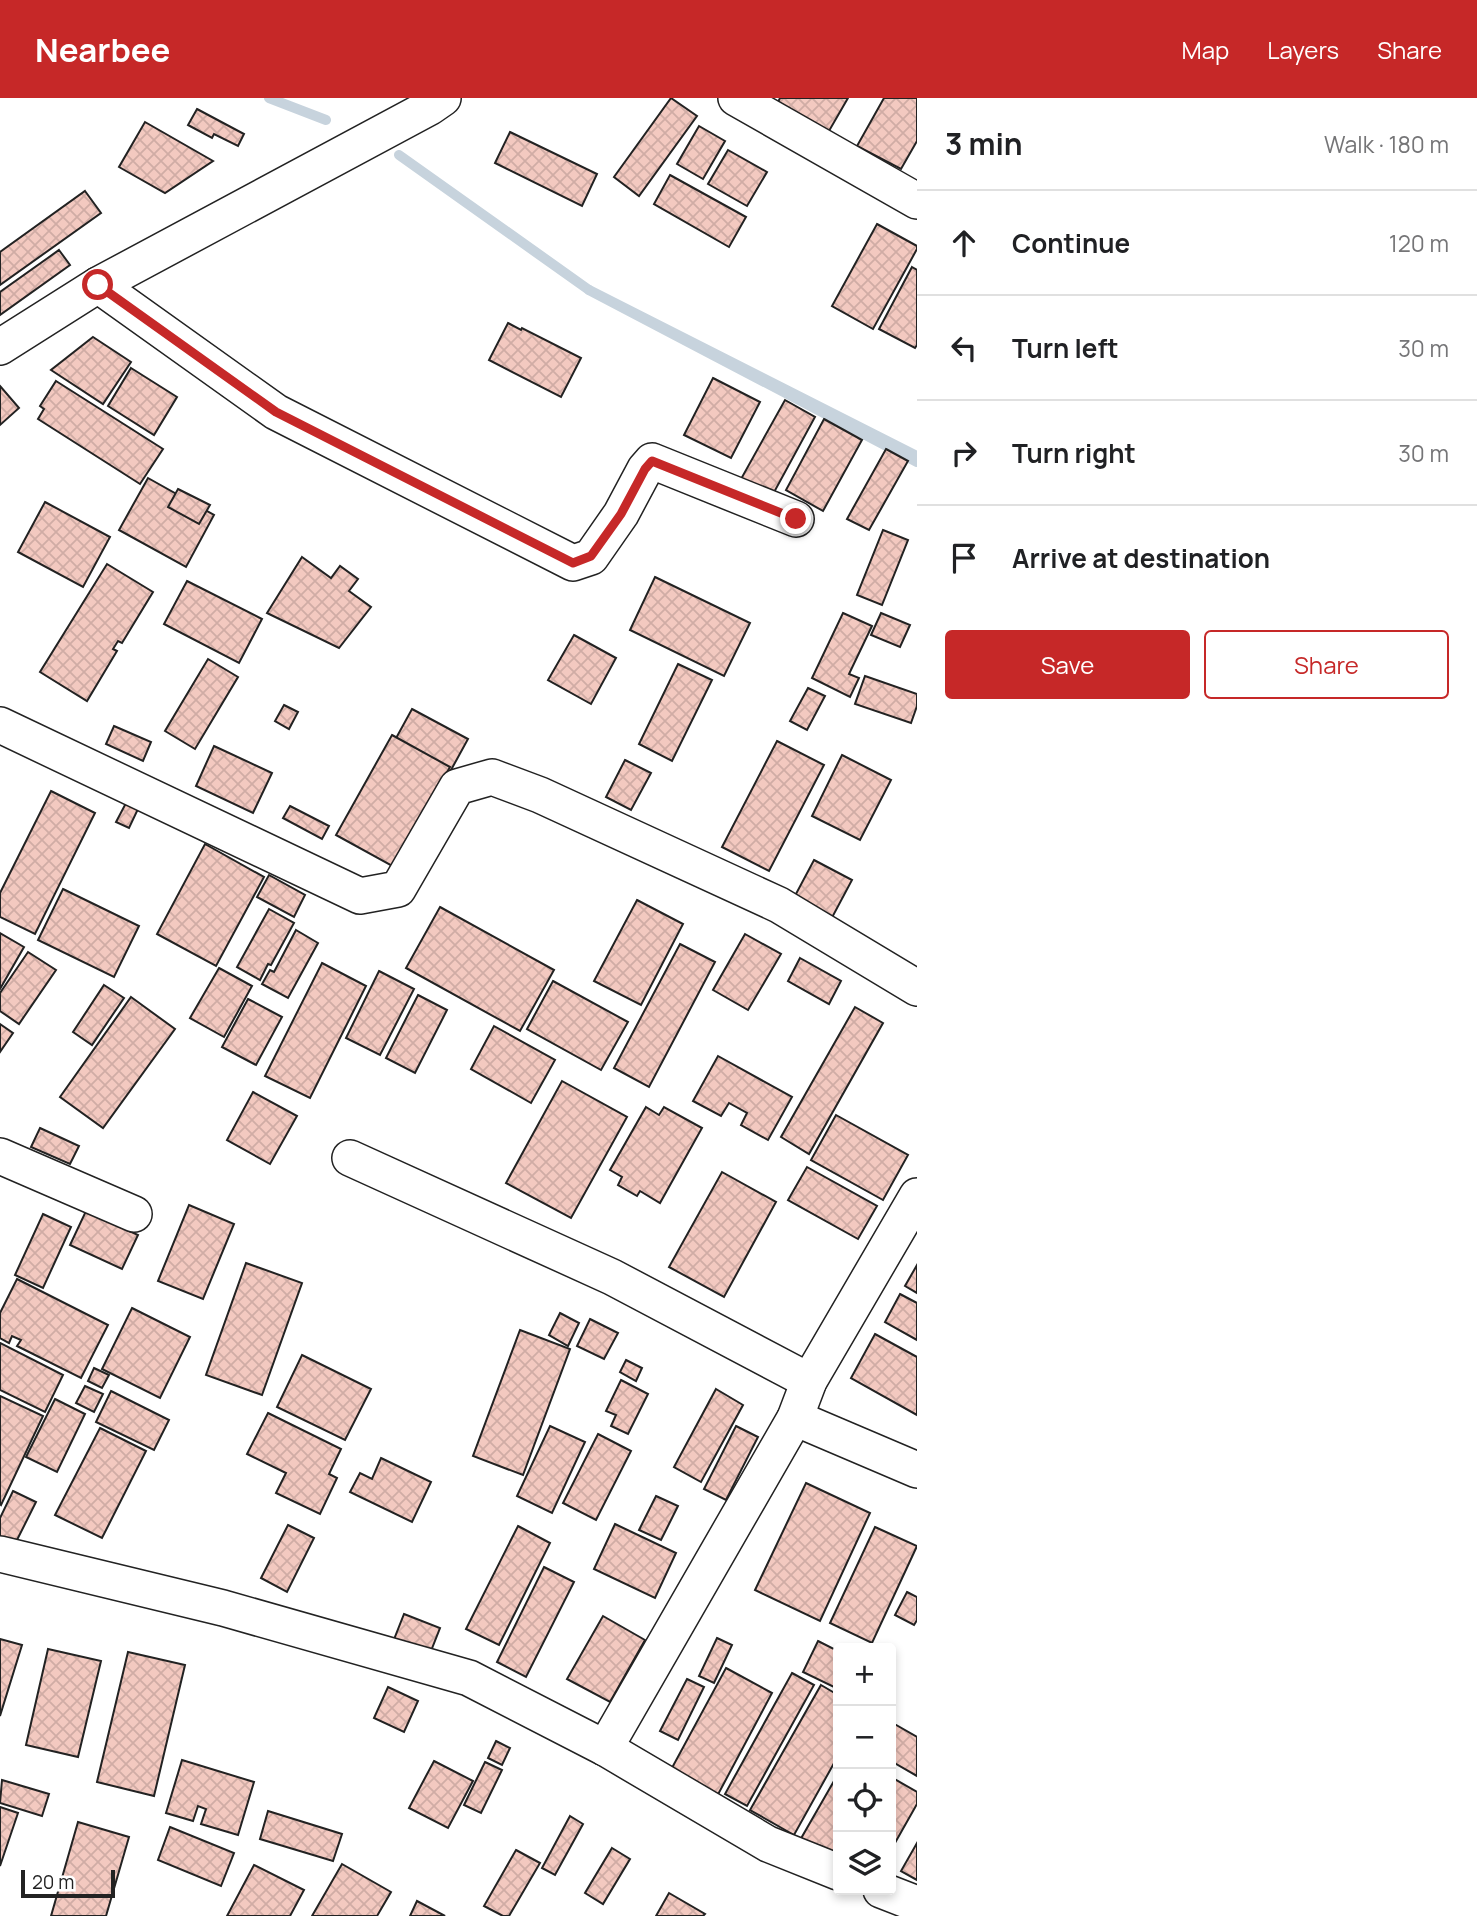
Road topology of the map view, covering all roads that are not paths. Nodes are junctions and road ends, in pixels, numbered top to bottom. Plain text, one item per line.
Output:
1 (443, 98) edge
2 (736, 98) edge
3 (917, 201) edge
4 (98, 285) junction
5 (0, 346) edge
6 (796, 519) dead end
7 (0, 725) edge
8 (917, 988) edge
9 (0, 1156) edge
10 (350, 1158) dead end
11 (917, 1196) edge
12 (134, 1214) dead end
13 (809, 1381) junction
14 (795, 1418) junction
15 (917, 1470) edge
16 (0, 1554) edge
17 (605, 1748) junction
18 (833, 1870) edge
19 (894, 1895) edge
20 (917, 1904) edge

1 - 4 street
2 - 3 street
4 - 5 street
4 - 6 street
7 - 8 street
9 - 12 street
10 - 13 street
11 - 13 street
13 - 14 street
14 - 15 street
14 - 17 street
16 - 17 street
17 - 18 street
19 - 20 street

